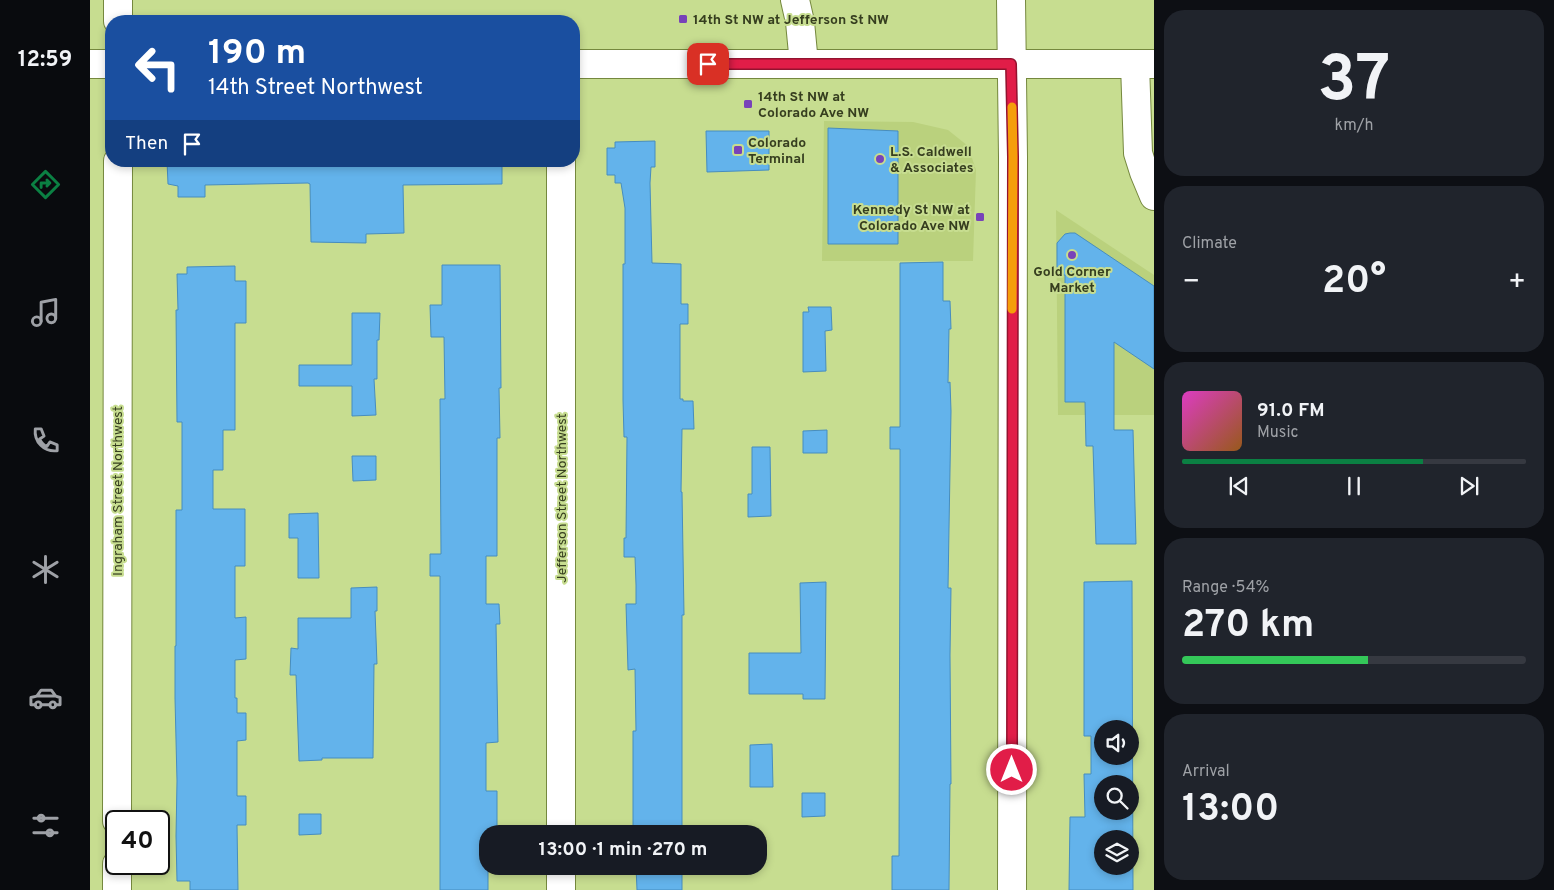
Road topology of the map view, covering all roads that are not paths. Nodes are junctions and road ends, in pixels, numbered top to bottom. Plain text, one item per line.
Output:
1 (118, 0) edge
2 (795, 0) edge
3 (1011, 0) edge
4 (118, 15) edge
5 (90, 64) edge
6 (105, 64) edge
7 (580, 64) edge
8 (804, 64) junction
9 (1011, 64) junction
10 (1144, 64) edge
11 (118, 167) edge
12 (561, 167) edge
13 (1154, 196) edge
14 (117, 810) edge
15 (561, 825) edge
16 (117, 875) edge
17 (561, 875) edge
18 (117, 890) edge
19 (561, 890) edge
20 (1012, 890) edge

1 - 4 street
2 - 8 street
3 - 9 street
5 - 6 street
7 - 8 street
8 - 9 street
9 - 10 street
9 - 20 street
10 - 13 street
11 - 14 street, Ingraham Street Northwest
12 - 15 street, Jefferson Street Northwest
16 - 18 street
17 - 19 street

